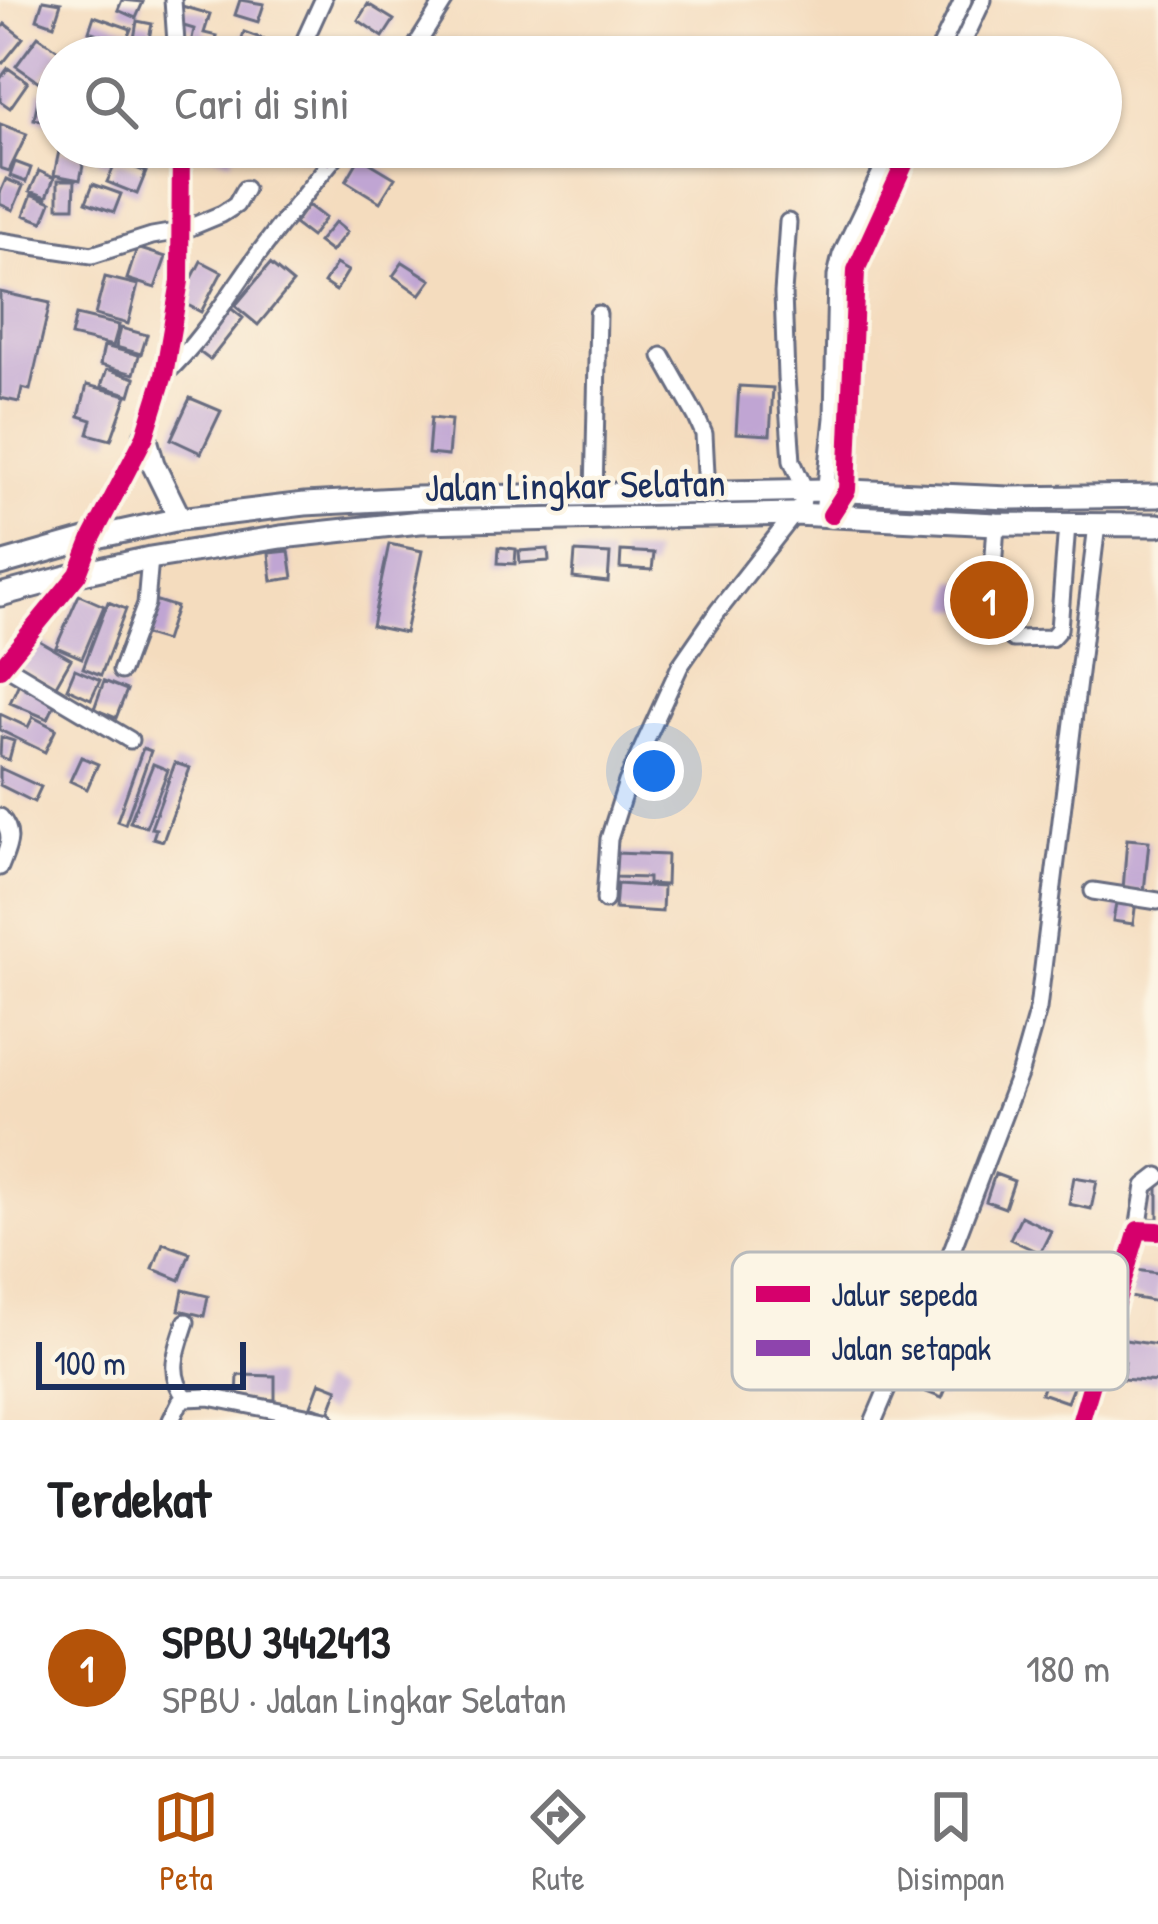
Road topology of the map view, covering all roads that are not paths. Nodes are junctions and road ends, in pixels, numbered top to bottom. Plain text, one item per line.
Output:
1 (173, 0) edge
2 (323, 0) edge
3 (445, 0) edge
4 (963, 0) edge
5 (983, 0) edge
6 (176, 36) edge
7 (307, 36) edge
8 (422, 36) edge
9 (946, 36) edge
10 (966, 36) edge
11 (181, 168) edge
12 (326, 168) edge
13 (883, 168) edge
14 (903, 168) edge
15 (245, 189) dead end
16 (788, 222) dead end
17 (181, 231) junction
18 (0, 241) edge
19 (598, 314) dead end
20 (662, 356) dead end
21 (164, 375) junction
22 (145, 436) junction
23 (826, 490) junction
24 (707, 493) junction
25 (594, 495) junction
26 (1158, 496) edge
27 (796, 514) junction
28 (827, 515) junction
29 (180, 519) junction
30 (996, 524) junction
31 (1067, 525) junction
32 (1158, 525) edge
33 (1097, 526) junction
34 (92, 538) junction
35 (150, 559) junction
36 (0, 564) edge
37 (78, 574) junction
38 (992, 586) dead end
39 (0, 595) edge
40 (995, 614) dead end
41 (2, 667) edge
42 (121, 671) dead end
43 (130, 740) dead end
44 (0, 817) edge
45 (0, 868) edge
46 (1093, 891) dead end
47 (605, 900) dead end
48 (1158, 901) edge
49 (1158, 1176) edge
50 (1138, 1230) junction
51 (1158, 1231) edge
52 (951, 1252) edge
53 (1128, 1264) edge
54 (186, 1322) dead end
55 (887, 1390) edge
56 (1091, 1390) edge
57 (186, 1399) junction
58 (171, 1420) edge
59 (326, 1420) edge
60 (874, 1420) edge
61 (1082, 1420) edge

1 - 6 street
2 - 7 street
3 - 8 street
4 - 9 street
5 - 10 street
11 - 17 street
12 - 21 street
13 - 23 street
14 - 23 street
15 - 17 street
16 - 23 street
17 - 18 street
17 - 21 street
19 - 25 street
20 - 24 street
21 - 22 street
22 - 29 highway
22 - 34 street
23 - 24 highway, Jalan Lingkar Selatan
23 - 26 highway, Jalan Lingkar Selatan
23 - 27 street
23 - 28 street
24 - 25 highway, Jalan Lingkar Selatan
25 - 29 highway, Jalan Lingkar Selatan
27 - 28 highway, Jalan Lingkar Selatan
27 - 35 highway, Jalan Lingkar Selatan
27 - 47 street
28 - 30 highway, Jalan Lingkar Selatan
29 - 34 highway, Jalan Lingkar Selatan
30 - 31 highway, Jalan Lingkar Selatan
30 - 38 street
31 - 33 highway, Jalan Lingkar Selatan
31 - 40 street
32 - 33 highway, Jalan Lingkar Selatan
33 - 52 street
34 - 36 highway, Jalan Lingkar Selatan
34 - 37 street
35 - 37 highway, Jalan Lingkar Selatan
35 - 42 street
37 - 39 highway, Jalan Lingkar Selatan
37 - 41 street
41 - 43 street
44 - 45 street
46 - 48 street
49 - 50 street
50 - 51 street
50 - 53 street
54 - 57 street
55 - 60 street
56 - 61 street
57 - 58 street
57 - 59 street

